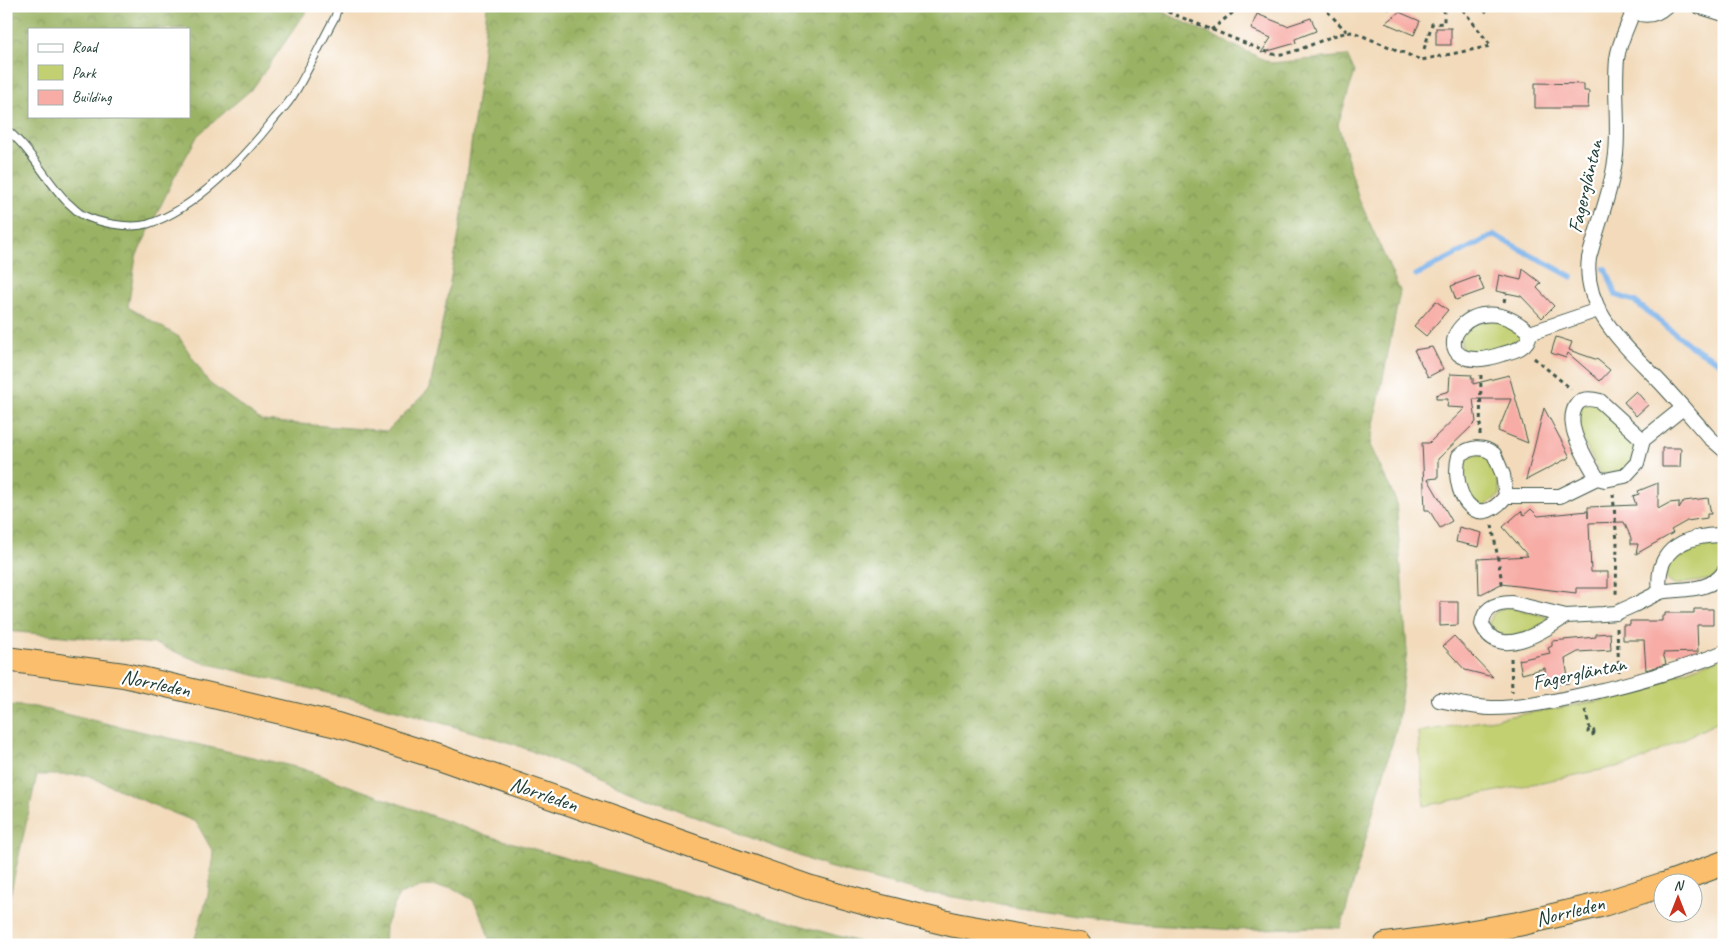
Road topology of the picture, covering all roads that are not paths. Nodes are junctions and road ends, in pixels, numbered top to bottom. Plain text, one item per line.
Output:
1 (338, 6) edge
2 (1666, 6) edge
3 (1698, 6) edge
4 (1629, 9) edge
5 (1724, 14) edge
6 (6, 129) edge
7 (1598, 310) junction
8 (1530, 333) junction
9 (1683, 408) junction
10 (1643, 440) junction
11 (1724, 450) edge
12 (1597, 478) junction
13 (1506, 496) junction
14 (1724, 535) edge
15 (1720, 577) edge
16 (1660, 592) junction
17 (1566, 616) junction
18 (1724, 652) edge
19 (6, 659) edge
20 (1439, 700) dead end
21 (1724, 864) edge
22 (1695, 874) edge
23 (1652, 888) edge
24 (1078, 945) edge
25 (1386, 945) edge

1 - 6 lane
2 - 4 street
3 - 5 street
4 - 7 street, Fagergläntan
7 - 8 street
7 - 9 street, Fagergläntan
8 - 8 street
9 - 10 street
9 - 11 street, Fagergläntan
10 - 12 street
10 - 12 street
12 - 13 street
13 - 13 street
14 - 16 street
15 - 16 street, Fagergläntan
16 - 17 street, Fagergläntan
17 - 17 street, Fagergläntan
18 - 20 street, Fagergläntan
19 - 24 highway, Norrleden
21 - 22 highway
23 - 25 highway, Norrleden

